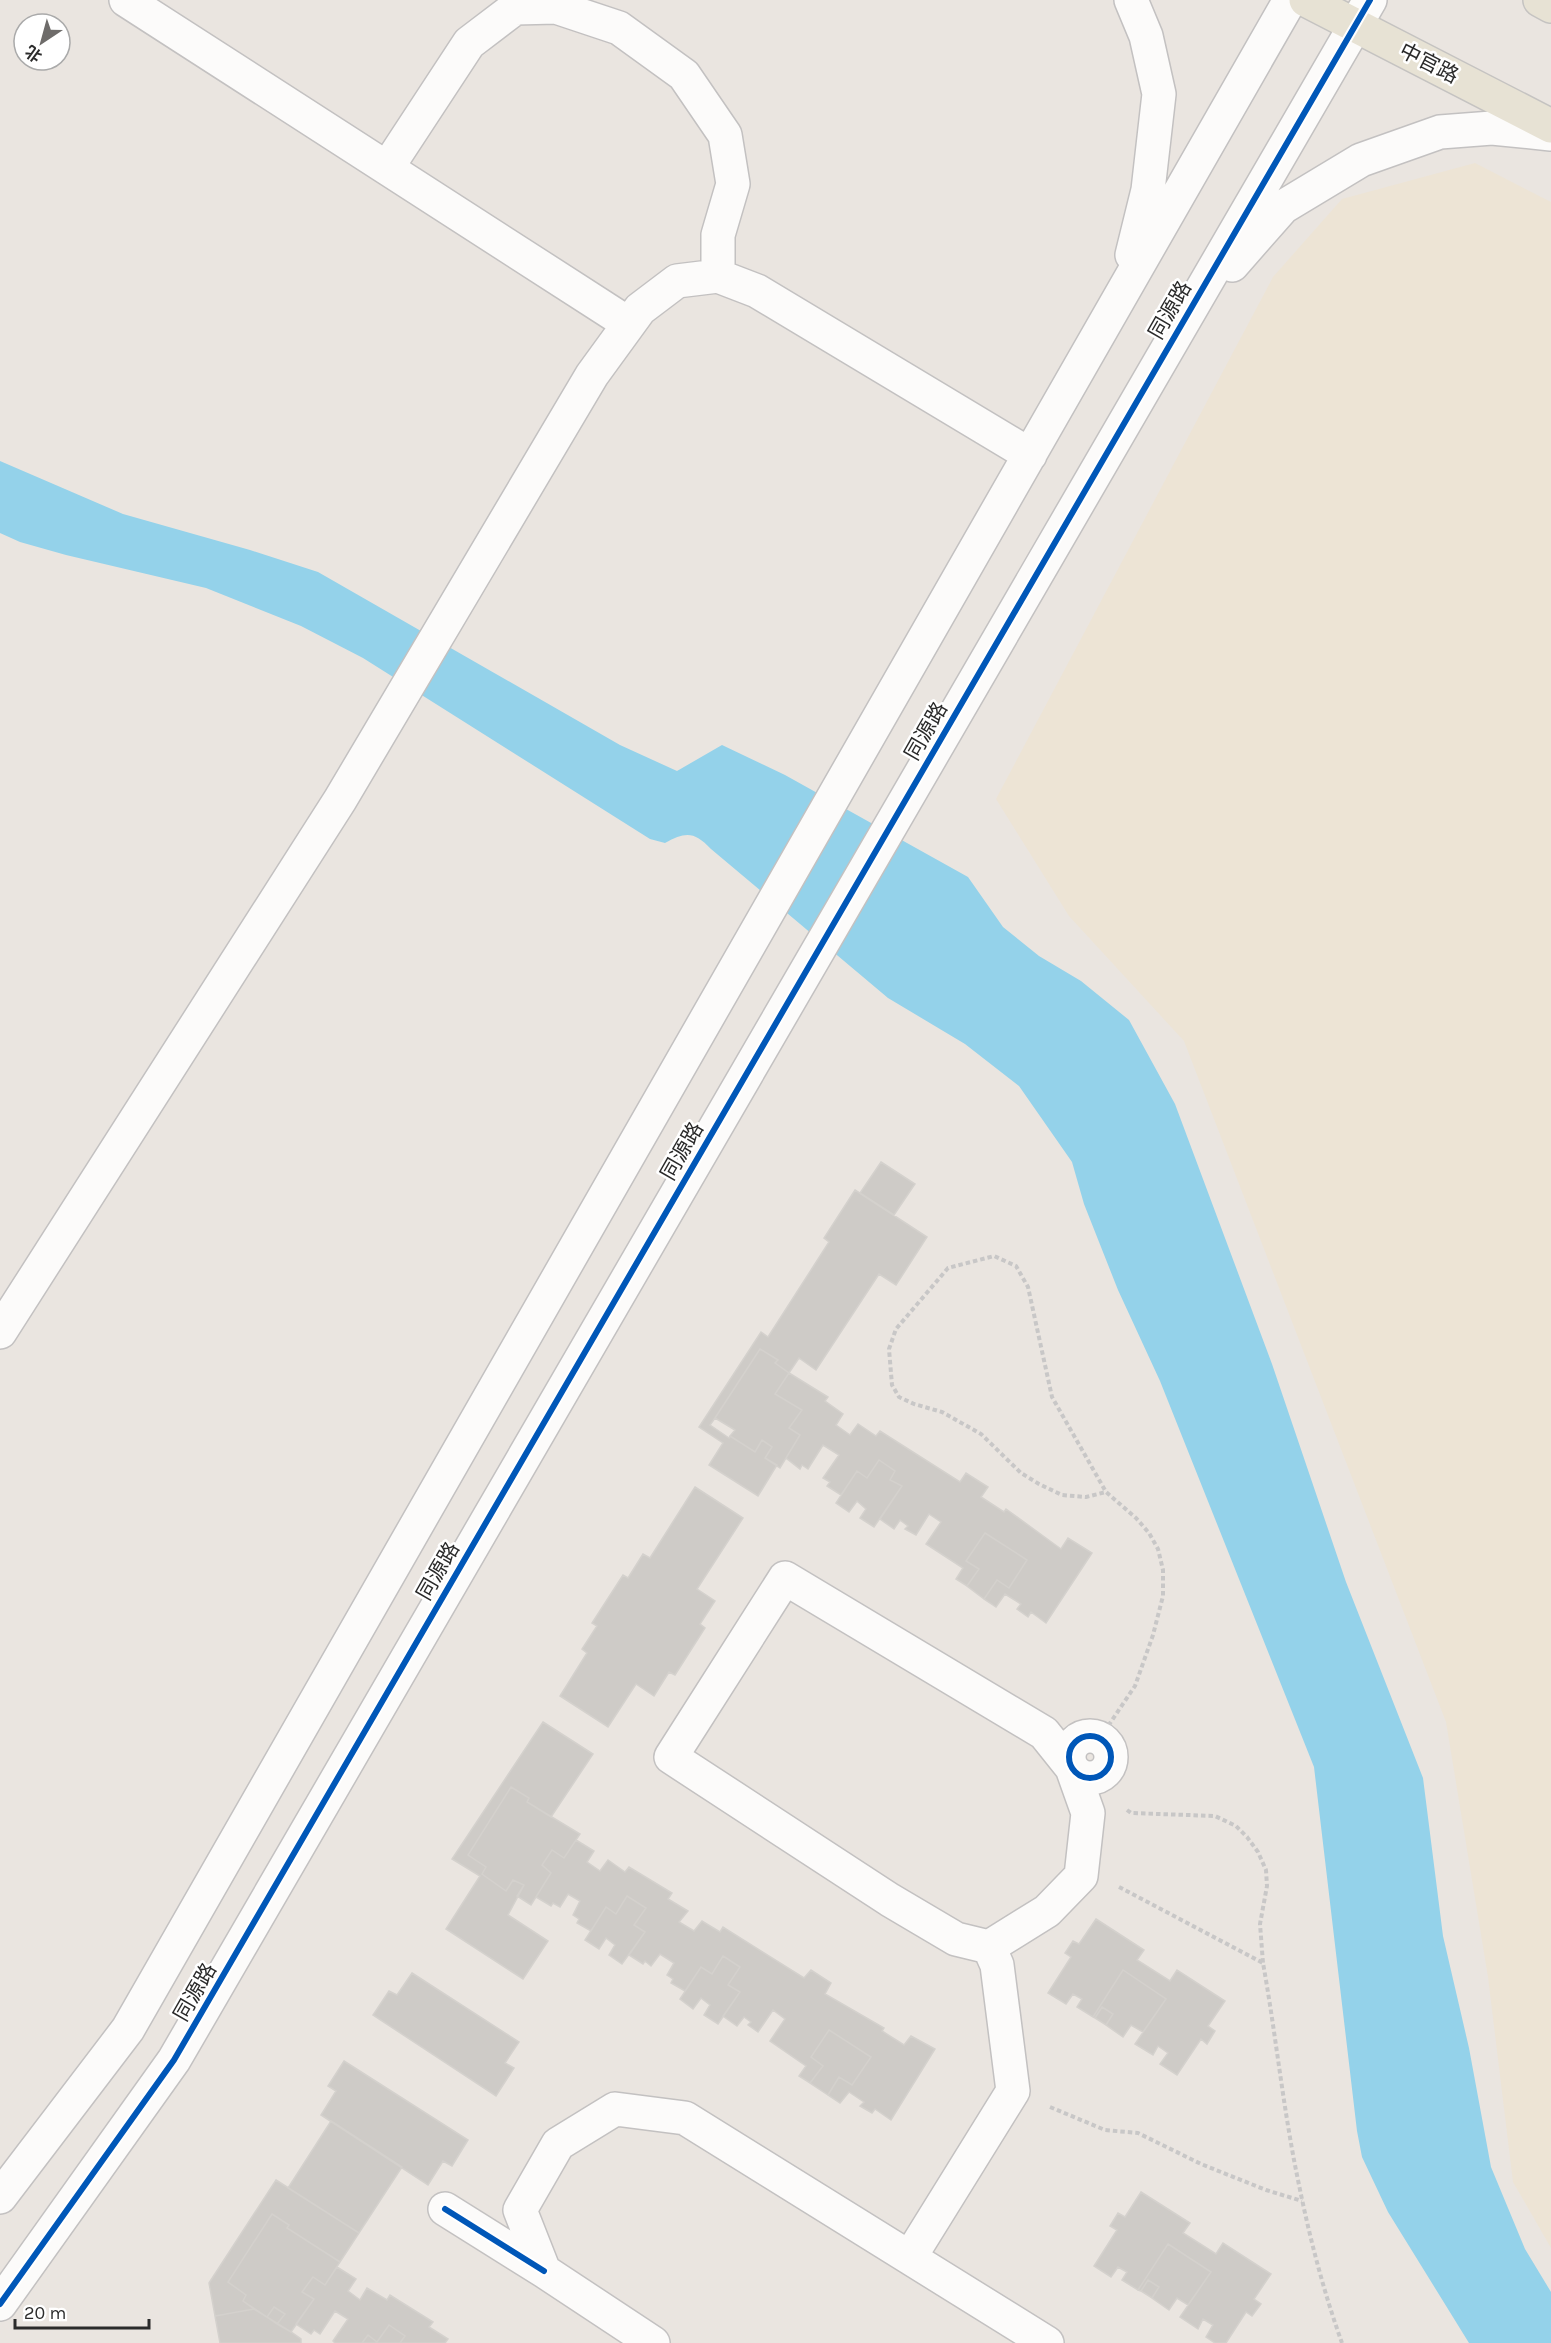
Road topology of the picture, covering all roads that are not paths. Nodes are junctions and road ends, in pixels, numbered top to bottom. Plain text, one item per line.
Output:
1 (126, 0) edge
2 (1131, 0) edge
3 (1290, 0) edge
4 (1306, 0) edge
5 (1540, 0) edge
6 (1551, 6) edge
7 (1363, 13) edge
8 (1551, 126) edge
9 (1551, 134) edge
10 (387, 168) junction
11 (718, 276) junction
12 (1123, 292) junction
13 (1182, 322) junction
14 (629, 324) junction
15 (1030, 455) junction
16 (0, 1332) edge
17 (1100, 1738) road end
18 (1085, 1772) junction
19 (989, 1947) junction
20 (0, 2197) edge
21 (445, 2209) dead end
22 (910, 2258) junction
23 (544, 2271) junction
24 (0, 2304) edge
25 (653, 2343) edge
26 (1047, 2343) edge

1 - 10 street
2 - 12 street
3 - 12 street, 同源路
4 - 7 main road, 中官路
5 - 6 main road
7 - 8 main road, 中官路
7 - 13 street, 同源路
9 - 13 street
10 - 11 street
10 - 14 street
11 - 14 street
11 - 15 street
12 - 15 street, 同源路
13 - 24 street, 同源路
14 - 16 street
15 - 20 street, 同源路
17 - 18 street
18 - 19 street
18 - 19 street
19 - 22 street
21 - 23 street
22 - 23 street
22 - 26 street
23 - 25 street

